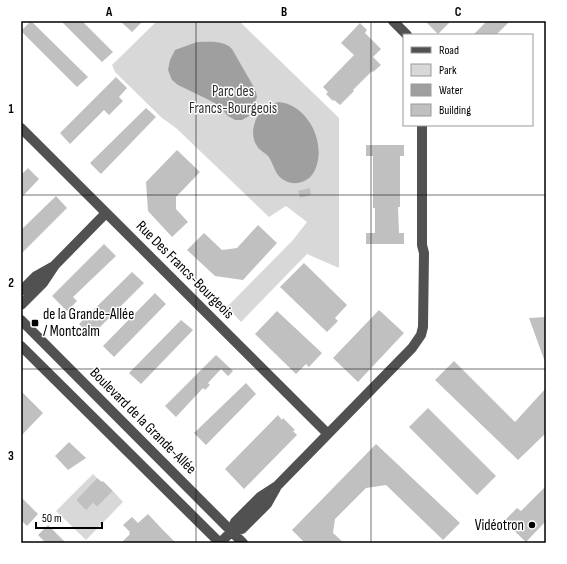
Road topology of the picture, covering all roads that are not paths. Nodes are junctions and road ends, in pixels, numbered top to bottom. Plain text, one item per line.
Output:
1 (393, 21) edge
2 (406, 34) edge
3 (422, 126) edge
4 (21, 128) edge
5 (106, 213) junction
6 (55, 265) junction
7 (21, 291) edge
8 (21, 306) edge
9 (21, 320) edge
10 (21, 346) edge
11 (328, 434) junction
12 (231, 532) junction
13 (220, 543) edge
14 (243, 543) edge

1 - 2 street
3 - 11 street
4 - 5 street, Rue Des Francs-Bourgeois
5 - 6 street
5 - 11 street, Rue Des Francs-Bourgeois
6 - 7 street
6 - 8 street
9 - 12 street, Boulevard de la Grande-Allée
10 - 13 street
11 - 12 street
12 - 13 street
12 - 14 street, Boulevard de la Grande-Allée

